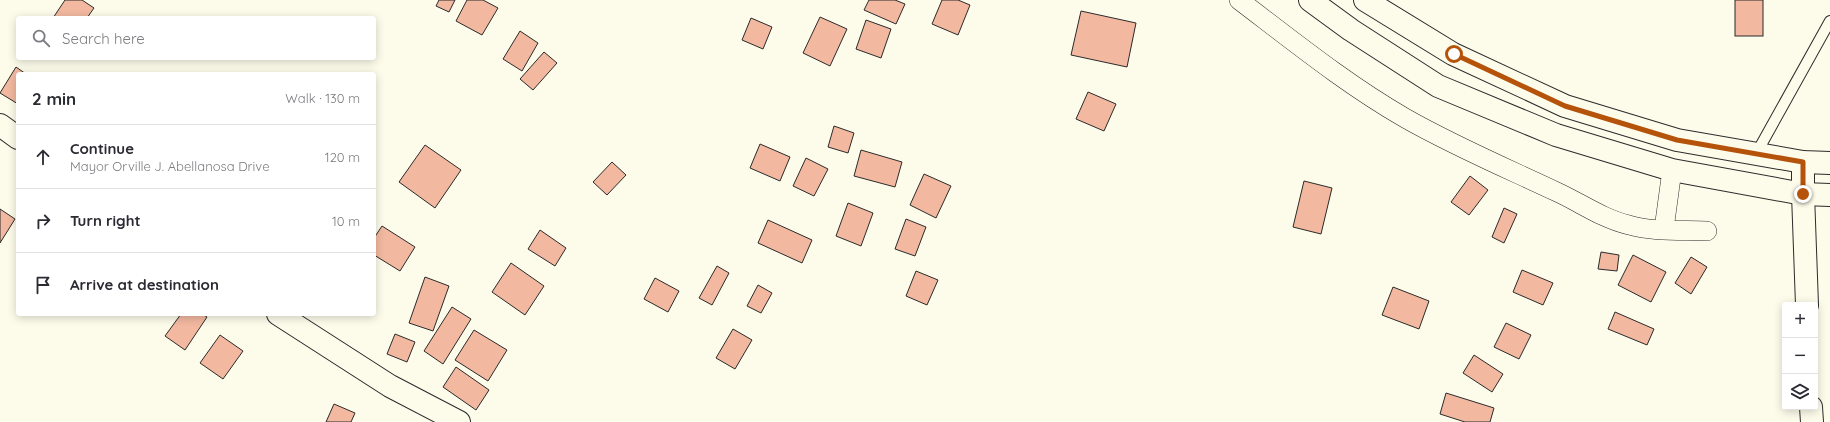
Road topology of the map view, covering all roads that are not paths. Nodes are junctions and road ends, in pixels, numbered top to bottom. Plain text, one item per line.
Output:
1 (1239, 0) edge
2 (1310, 0) edge
3 (1365, 0) edge
4 (1830, 22) edge
5 (0, 125) edge
6 (16, 137) edge
7 (1756, 154) junction
8 (1803, 162) junction
9 (1830, 163) edge
10 (1672, 170) junction
11 (1803, 194) junction
12 (1830, 195) edge
13 (1664, 229) junction
14 (1707, 231) dead end
15 (1807, 302) edge
16 (281, 316) edge
17 (1811, 410) edge
18 (459, 422) edge
19 (1812, 422) edge

1 - 13 street
2 - 10 main road
3 - 7 main road
4 - 7 lane
5 - 6 main road
7 - 8 main road
8 - 9 main road
8 - 11 main road
10 - 11 main road
10 - 13 street
11 - 12 main road
11 - 15 main road
13 - 14 street
16 - 18 main road
17 - 19 main road

